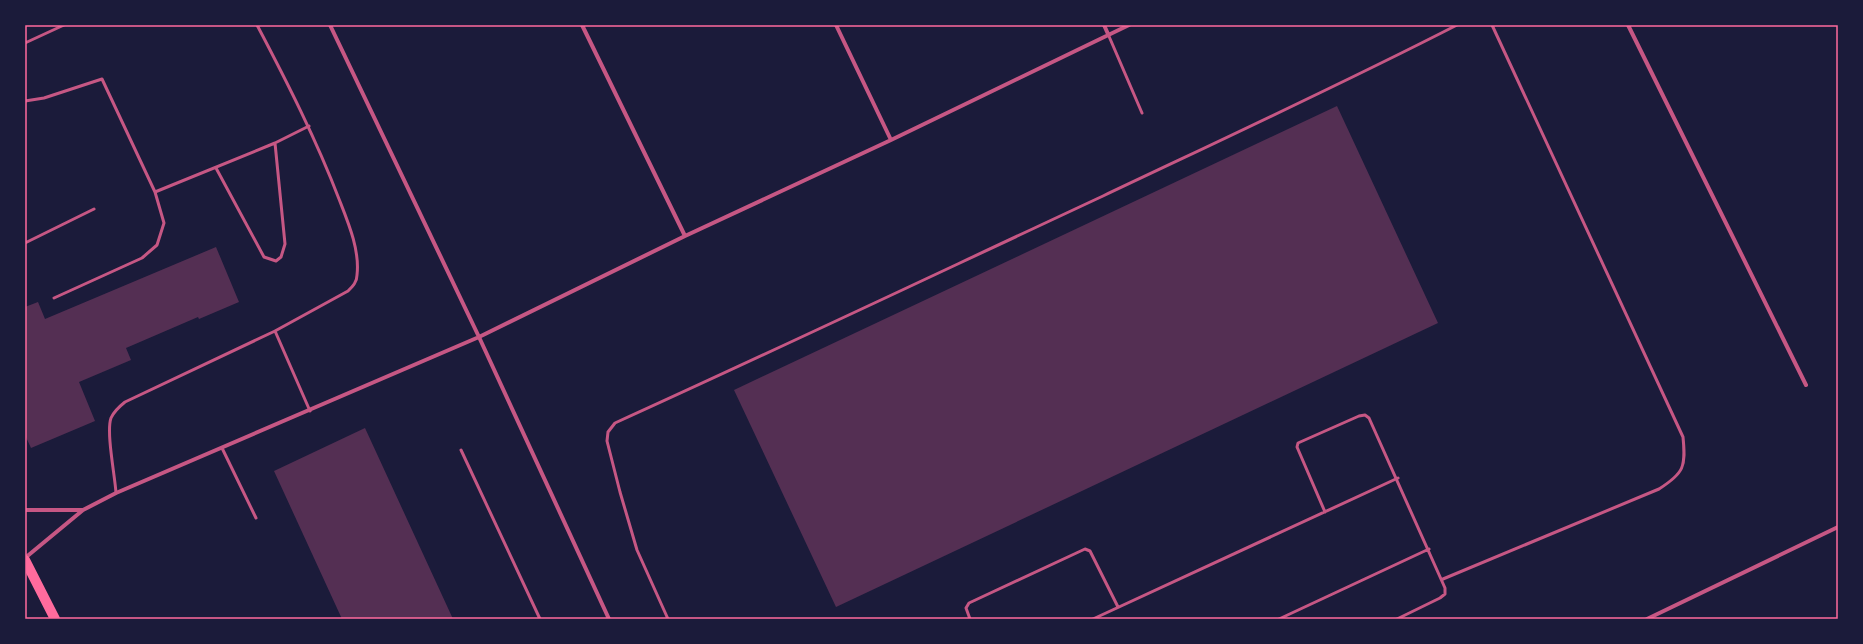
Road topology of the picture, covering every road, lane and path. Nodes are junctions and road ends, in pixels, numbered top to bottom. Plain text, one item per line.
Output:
1 (64, 25) edge
2 (257, 25) edge
3 (330, 25) edge
4 (582, 25) edge
5 (836, 25) edge
6 (1104, 25) edge
7 (1129, 25) edge
8 (1457, 25) edge
9 (1492, 25) edge
10 (1628, 25) edge
11 (1108, 34) junction
12 (25, 44) edge
13 (25, 101) edge
14 (1142, 113) dead end
15 (309, 126) junction
16 (891, 140) junction
17 (275, 143) junction
18 (216, 168) junction
19 (155, 192) junction
20 (94, 209) dead end
21 (685, 236) junction
22 (25, 243) edge
23 (54, 298) dead end
24 (275, 331) junction
25 (479, 337) junction
26 (1806, 385) dead end
27 (310, 410) junction
28 (222, 448) junction
29 (461, 450) dead end
30 (1398, 478) junction
31 (116, 493) junction
32 (25, 510) edge
33 (84, 510) junction
34 (1325, 512) junction
35 (256, 518) dead end
36 (1838, 528) edge
37 (1429, 549) junction
38 (25, 559) edge
39 (1443, 579) junction
40 (1118, 607) junction
41 (55, 619) edge
42 (540, 619) edge
43 (609, 619) edge
44 (668, 619) edge
45 (970, 619) edge
46 (1093, 619) edge
47 (1279, 619) edge
48 (1397, 619) edge
49 (1647, 619) edge

1 - 12 lane
2 - 15 lane
3 - 25 street
4 - 21 street
5 - 16 street
6 - 11 street
7 - 11 street
8 - 44 lane
9 - 39 lane
10 - 26 street
11 - 14 lane
11 - 16 street
13 - 19 lane
15 - 17 lane
15 - 24 lane
16 - 21 street
17 - 18 lane
17 - 18 lane
18 - 19 lane
19 - 23 lane
20 - 22 lane
21 - 25 street
24 - 27 lane
24 - 31 lane
25 - 27 street
25 - 43 street
27 - 28 street
28 - 31 street
28 - 35 lane
29 - 42 lane
30 - 34 lane
30 - 34 lane
30 - 37 lane
31 - 33 street
32 - 33 street
33 - 38 street
34 - 40 lane
36 - 49 street
37 - 39 lane
37 - 47 lane
38 - 41 main road
39 - 48 lane
40 - 45 lane
40 - 46 lane

